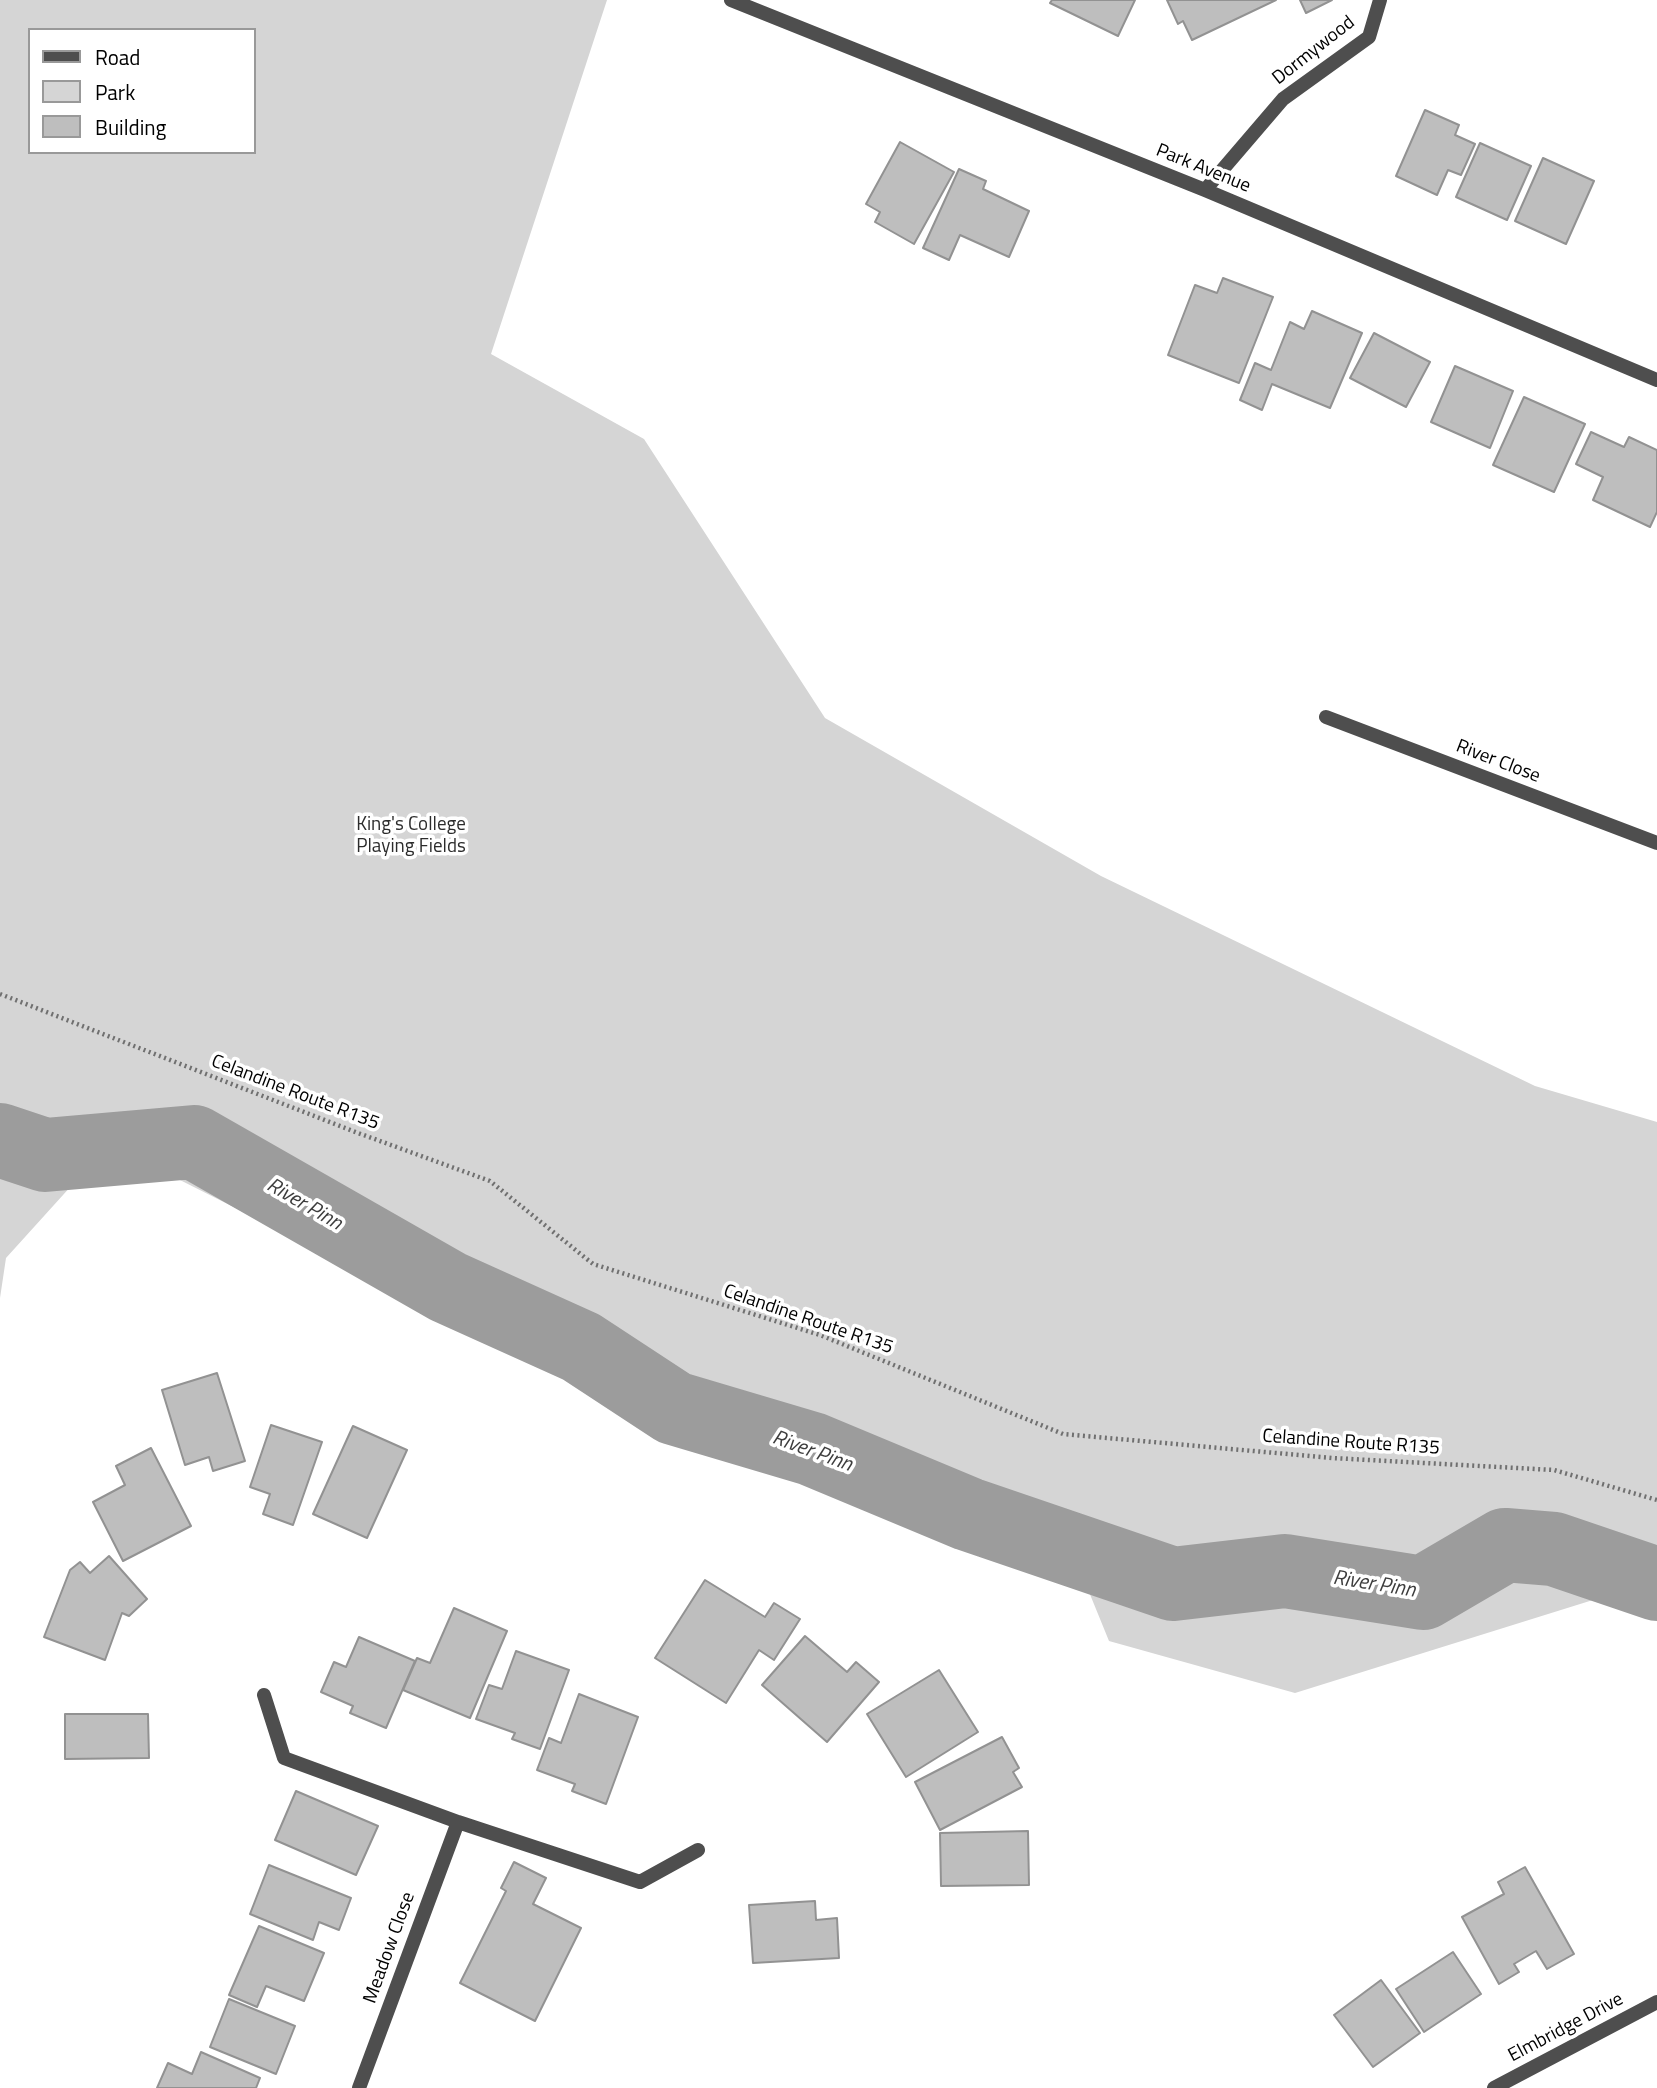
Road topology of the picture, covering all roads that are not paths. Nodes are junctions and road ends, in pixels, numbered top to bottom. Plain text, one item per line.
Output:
1 (731, 0) edge
2 (1380, 0) edge
3 (1205, 190) junction
4 (1657, 380) edge
5 (1326, 718) dead end
6 (1657, 843) edge
7 (264, 1695) dead end
8 (458, 1822) junction
9 (698, 1850) dead end
10 (1657, 2002) edge
11 (359, 2088) edge
12 (1494, 2088) edge

1 - 3 street, Park Avenue
2 - 3 street, Dormywood
3 - 4 street, Park Avenue
5 - 6 street, River Close
7 - 8 street
8 - 9 street
8 - 11 street, Meadow Close
10 - 12 street, Elmbridge Drive

